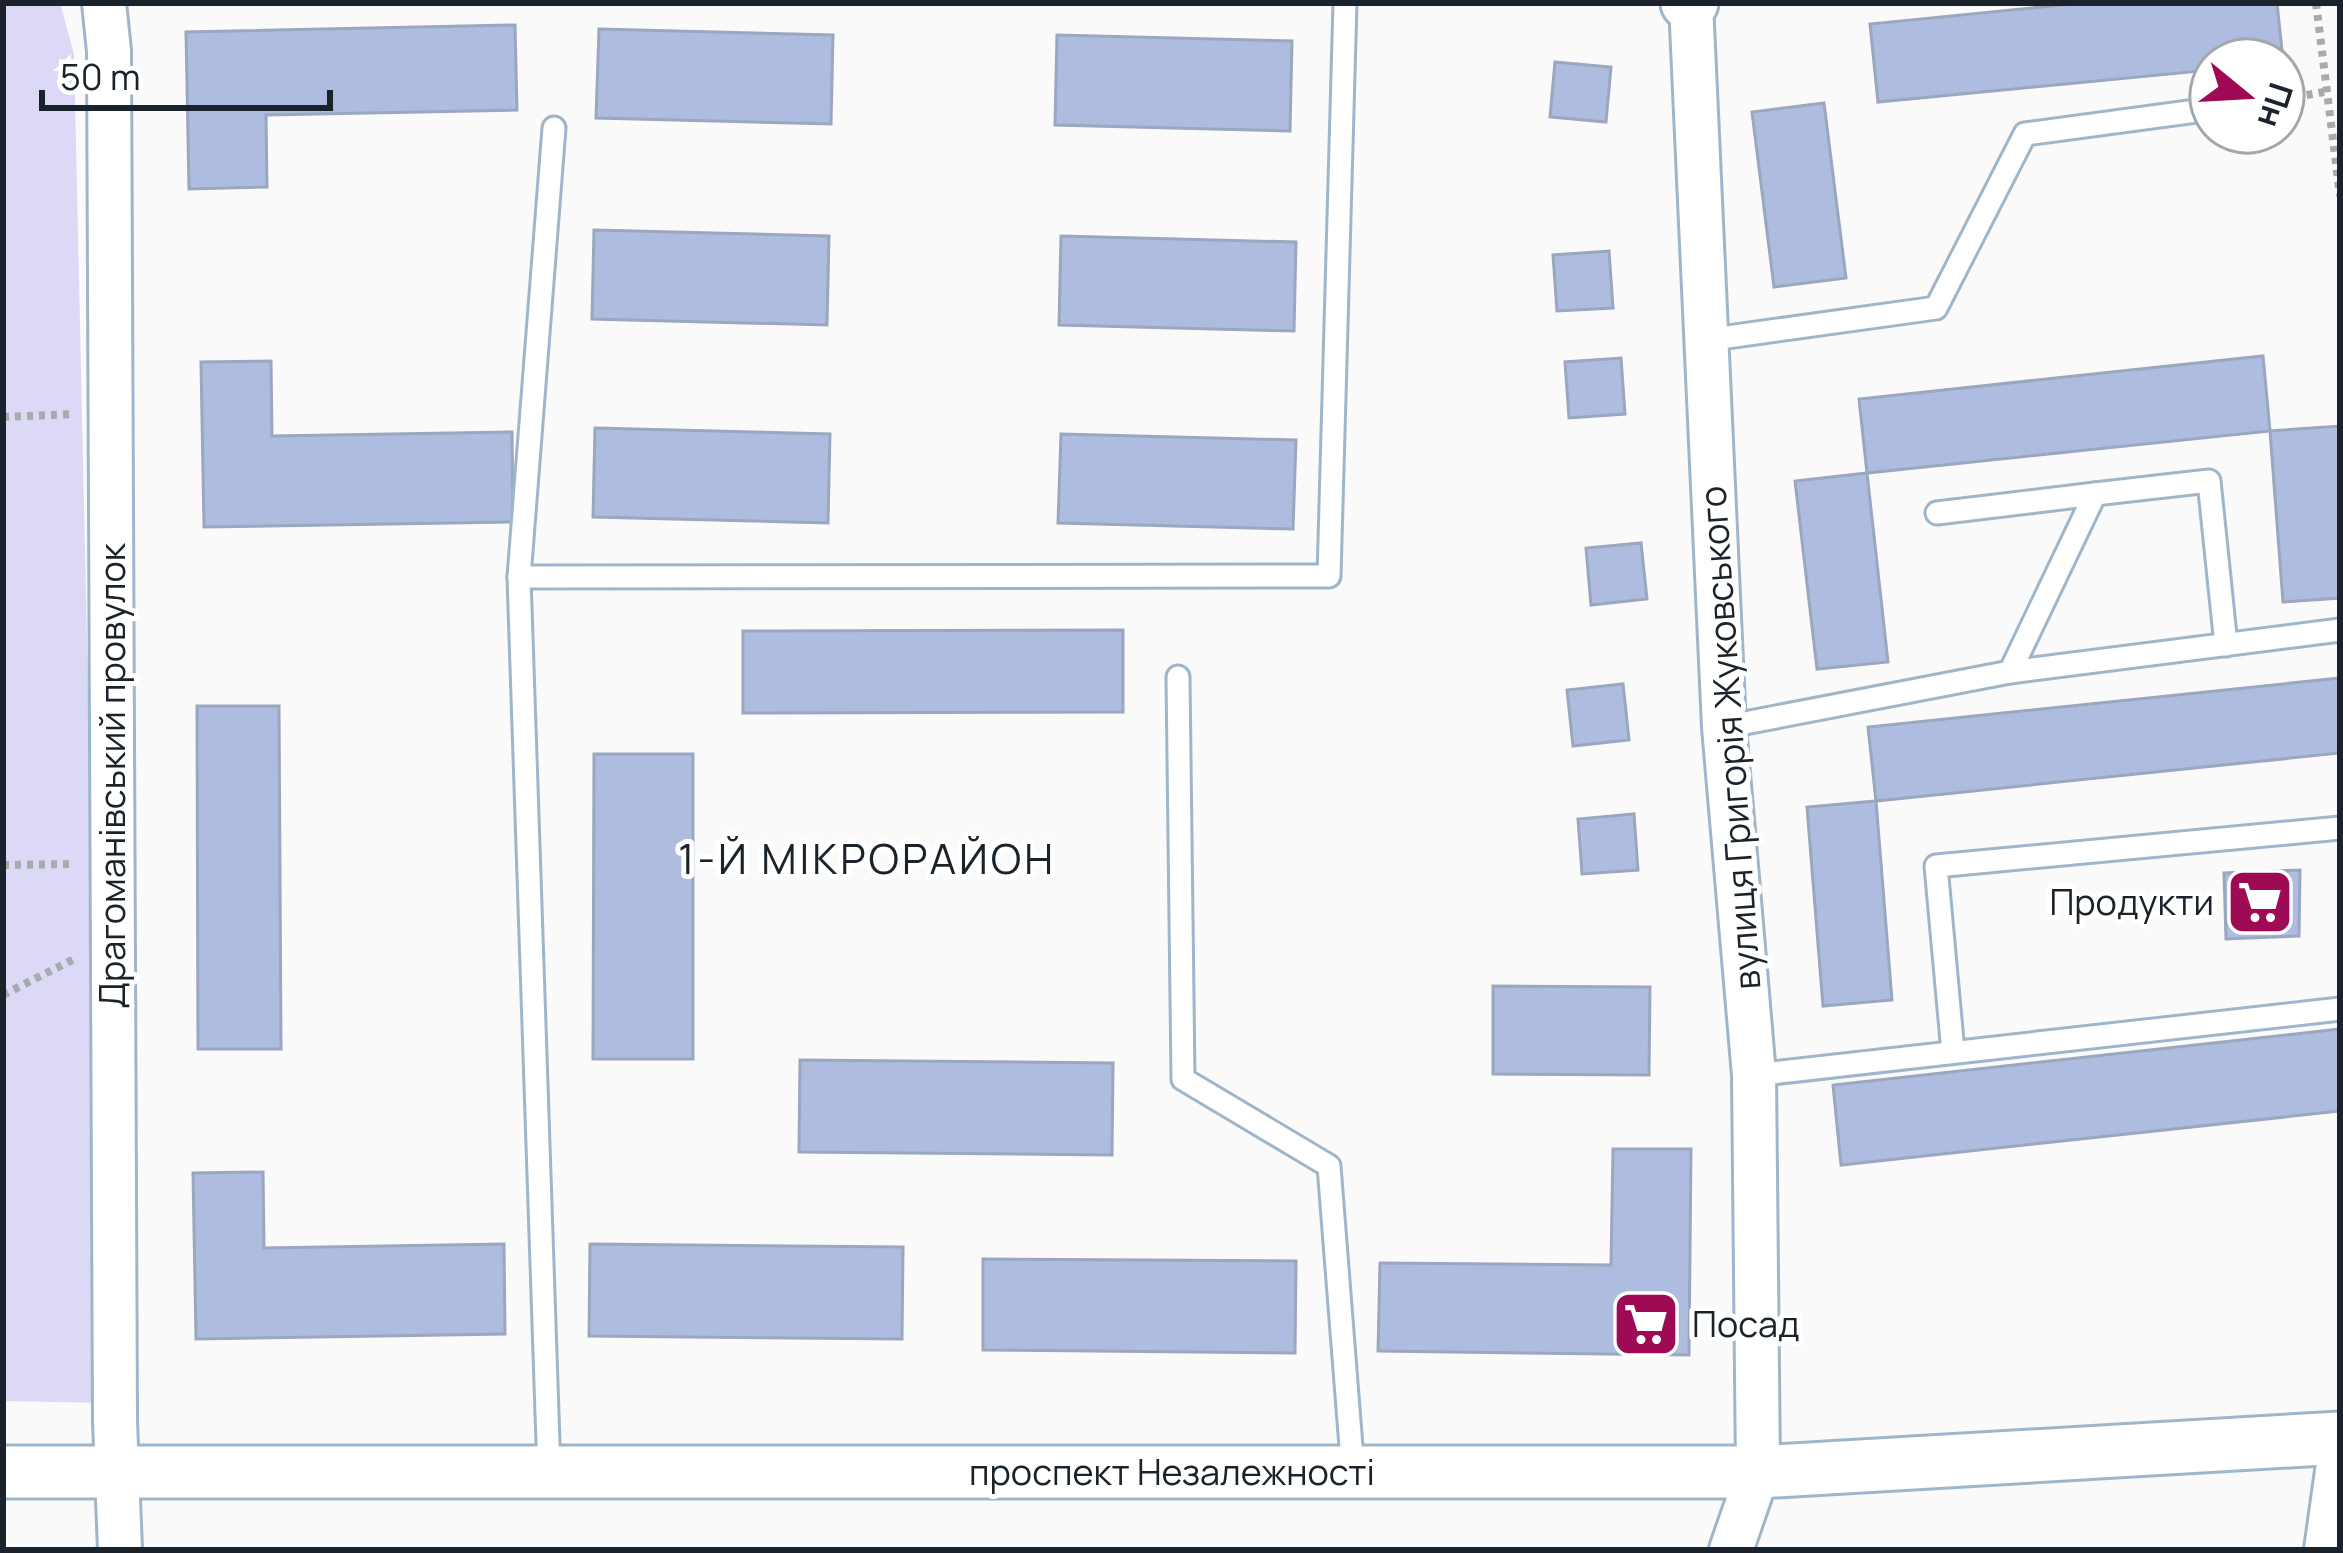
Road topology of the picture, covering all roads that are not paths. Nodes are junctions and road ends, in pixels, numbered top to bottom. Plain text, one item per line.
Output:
1 (104, 3) edge
2 (1345, 3) edge
3 (1690, 3) edge
4 (2187, 112) edge
5 (554, 128) dead end
6 (1706, 340) junction
7 (2095, 494) junction
8 (1937, 513) dead end
9 (519, 578) junction
10 (2340, 630) edge
11 (2226, 645) junction
12 (2010, 672) junction
13 (1178, 677) dead end
14 (1724, 727) junction
15 (2340, 828) edge
16 (2340, 1009) edge
17 (1953, 1052) junction
18 (1754, 1076) junction
19 (2340, 1438) edge
20 (2340, 1450) edge
21 (3, 1472) edge
22 (1353, 1472) junction
23 (1758, 1472) junction
24 (116, 1473) junction
25 (549, 1473) junction
26 (120, 1550) edge
27 (1731, 1550) edge
28 (2326, 1550) edge

1 - 24 street, Драгоманівський провулок
2 - 9 lane
3 - 6 street, вулиця Григорія Жуковського
4 - 6 lane
5 - 9 lane
6 - 14 street, вулиця Григорія Жуковського
7 - 8 lane
7 - 11 lane
7 - 12 lane
9 - 25 lane
10 - 11 lane
11 - 12 lane
12 - 14 lane
13 - 22 lane
14 - 18 street, вулиця Григорія Жуковського
15 - 17 lane
16 - 17 lane
17 - 18 lane
18 - 23 street, вулиця Григорія Жуковського
19 - 23 street, проспект Незалежності
20 - 28 street
21 - 24 street, проспект Незалежності
22 - 23 street, проспект Незалежності
22 - 25 street, проспект Незалежності
23 - 27 street, вулиця Григорія Жуковського
24 - 25 street, проспект Незалежності
24 - 26 street, Драгоманівський провулок

